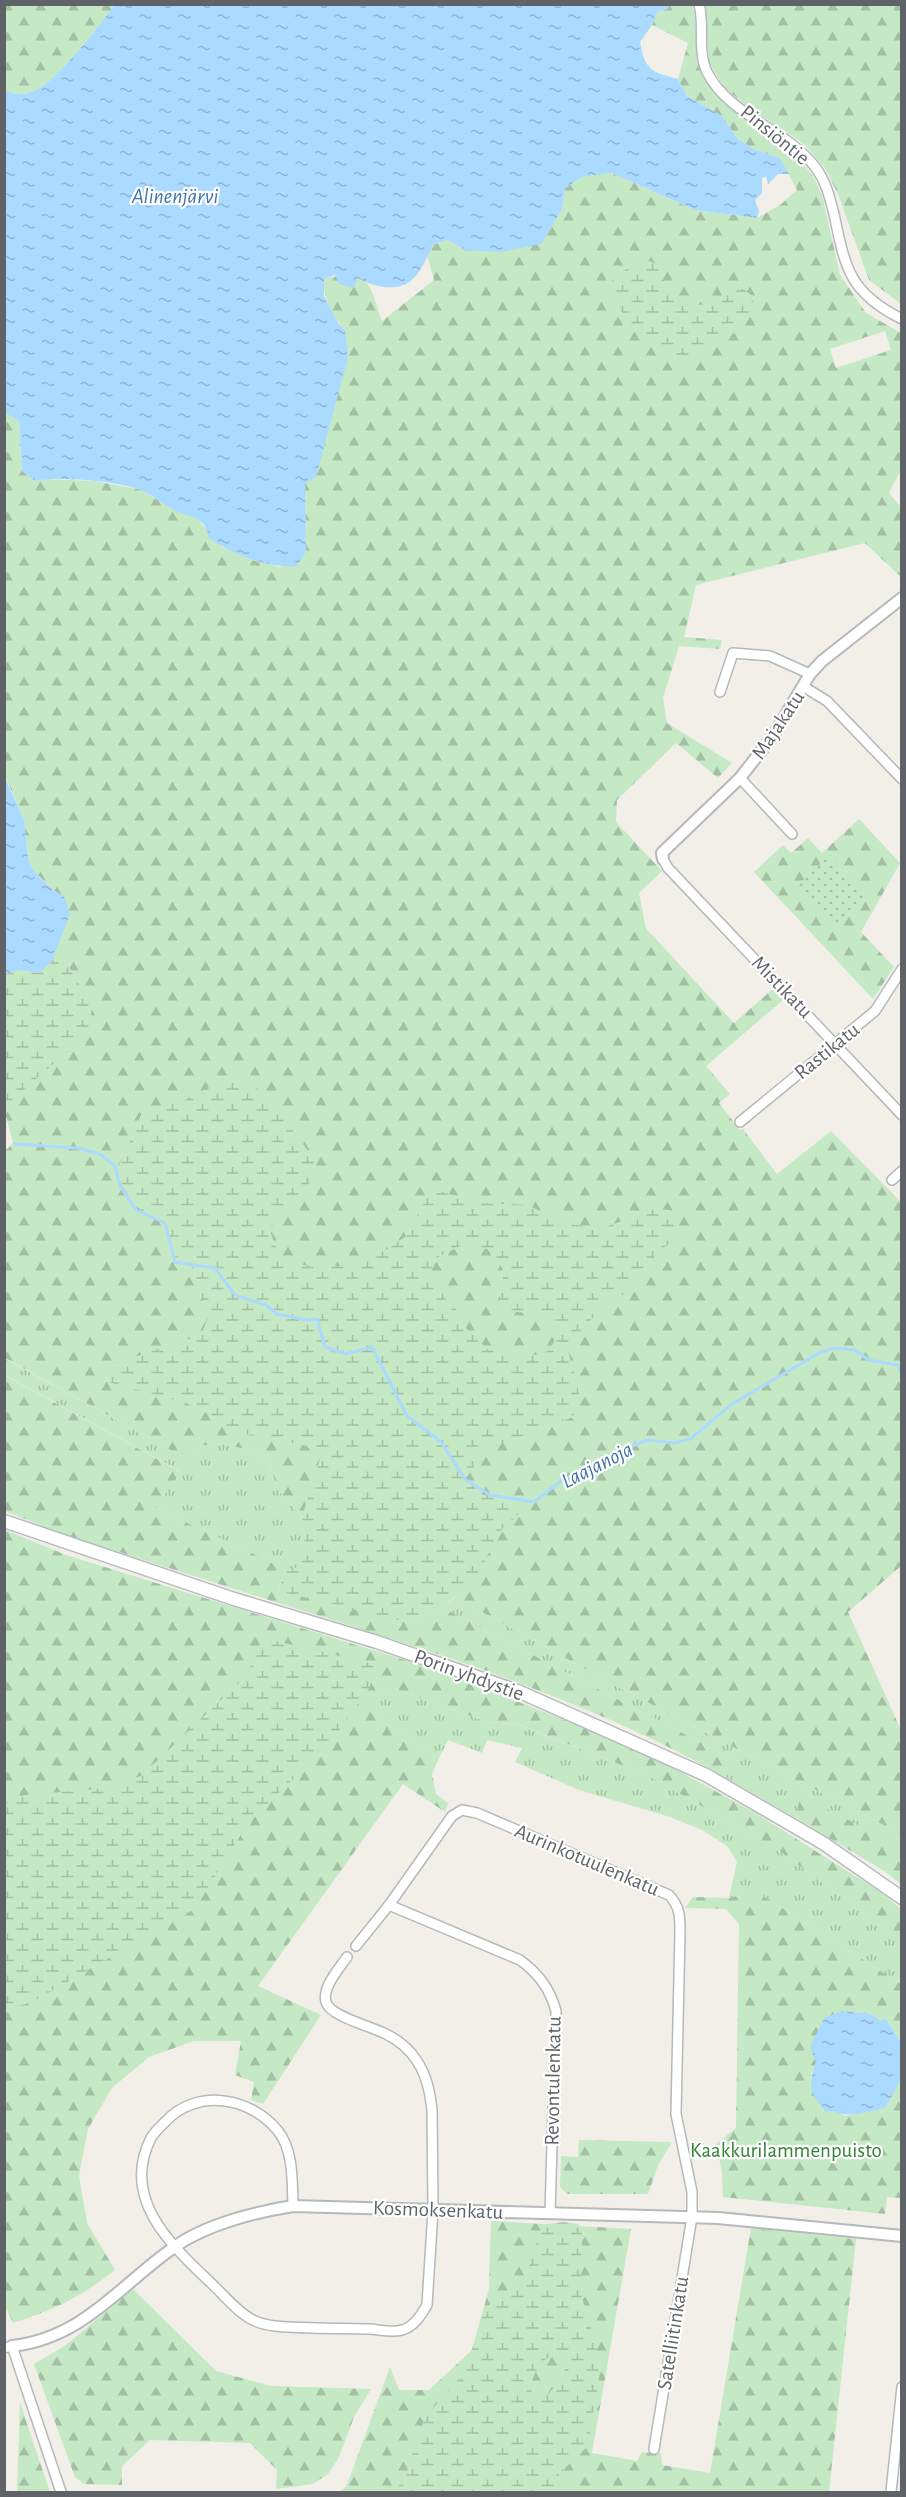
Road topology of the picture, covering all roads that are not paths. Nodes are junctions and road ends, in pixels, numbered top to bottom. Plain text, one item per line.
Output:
1 (699, 4) edge
2 (902, 319) edge
3 (902, 598) edge
4 (810, 674) junction
5 (804, 687) junction
6 (720, 692) dead end
7 (740, 778) junction
8 (902, 779) edge
9 (792, 834) dead end
10 (663, 859) joint
11 (902, 969) edge
12 (836, 1044) junction
13 (902, 1115) edge
14 (740, 1122) dead end
15 (902, 1171) edge
16 (892, 1180) dead end
17 (4, 1521) edge
18 (902, 1898) edge
19 (389, 1905) junction
20 (356, 1946) dead end
21 (348, 1958) dead end
22 (293, 2206) junction
23 (433, 2210) junction
24 (550, 2213) junction
25 (692, 2217) junction
26 (902, 2236) edge
27 (174, 2247) junction
28 (8, 2347) edge
29 (902, 2387) edge
30 (654, 2450) dead end
31 (61, 2493) edge
32 (891, 2493) edge

1 - 2 street, Pinsiöntie
3 - 4 street, Majakatu
4 - 5 street, Majakatu
4 - 6 street
5 - 7 street, Majakatu
5 - 8 street
7 - 9 street
7 - 10 street, Majakatu
10 - 12 street, Mistikatu
11 - 12 street, Rastikatu
12 - 13 street, Mistikatu
12 - 14 street, Rastikatu
15 - 16 street
17 - 18 main road, Porin yhdystie
19 - 20 street, Aurinkotuulenkatu
19 - 24 street, Revontulenkatu
19 - 25 street, Aurinkotuulenkatu
21 - 23 street
22 - 23 street, Kosmoksenkatu
22 - 27 street, Kosmoksenkatu
22 - 27 street
23 - 24 street, Kosmoksenkatu
23 - 27 street
24 - 25 street, Kosmoksenkatu
25 - 26 street, Kosmoksenkatu
25 - 30 street, Satelliitinkatu
27 - 28 street, Kosmoksenkatu
28 - 31 street
29 - 32 street

